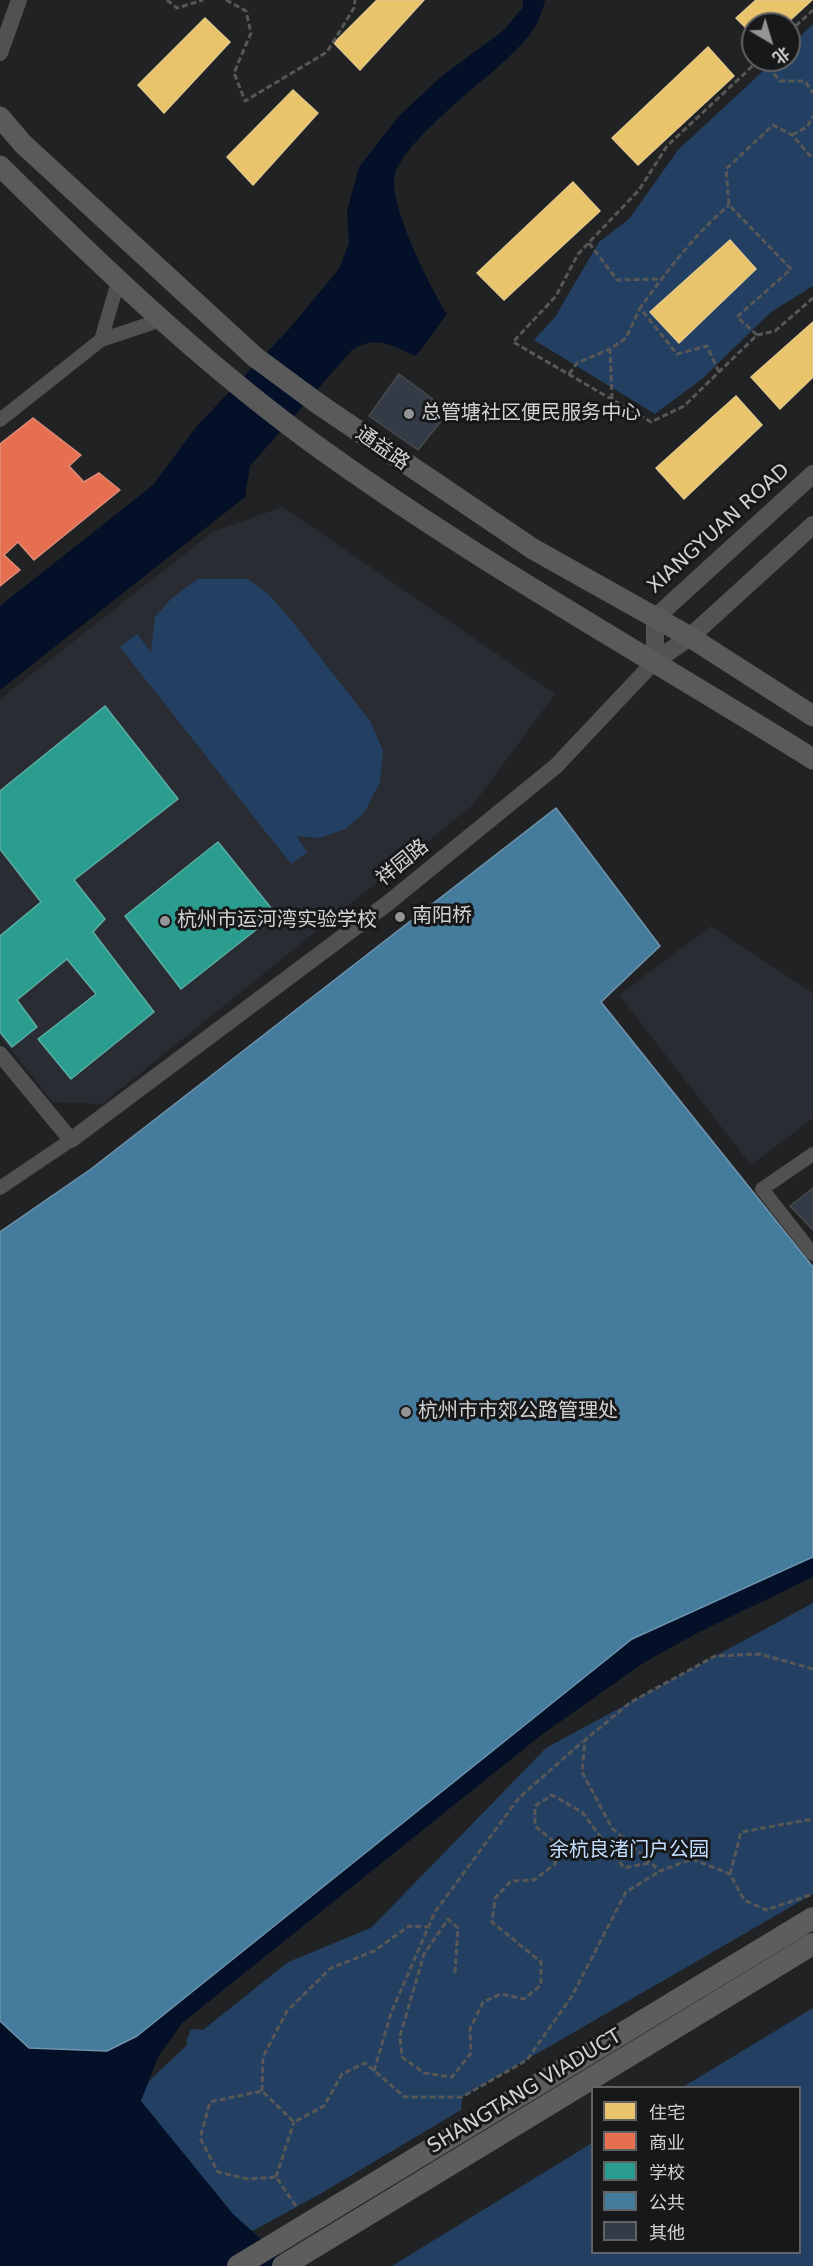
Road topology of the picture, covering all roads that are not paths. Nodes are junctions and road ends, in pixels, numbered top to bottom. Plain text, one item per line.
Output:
1 (19, 0) edge
2 (0, 53) edge
3 (2, 117) edge
4 (0, 166) edge
5 (118, 282) junction
6 (161, 320) junction
7 (101, 340) junction
8 (0, 420) edge
9 (813, 474) edge
10 (813, 525) edge
11 (655, 618) junction
12 (690, 637) junction
13 (655, 661) junction
14 (813, 716) edge
15 (813, 759) edge
16 (0, 1054) edge
17 (71, 1140) junction
18 (813, 1154) edge
19 (0, 1188) edge
20 (813, 1254) edge
21 (813, 1918) edge
22 (813, 1944) edge
23 (238, 2266) edge
24 (283, 2266) edge

1 - 2 street
3 - 11 main road, 通益路
4 - 5 main road, 通益路
5 - 6 main road, 通益路
5 - 7 street
6 - 7 street
6 - 13 main road, 通益路
7 - 8 street
9 - 11 main road, XIANGYUAN ROAD
10 - 12 main road
11 - 12 main road, 通益路
11 - 13 main road, XIANGYUAN ROAD
12 - 13 main road
12 - 14 main road, 通益路
13 - 15 main road, 通益路
13 - 17 street, 祥园路
16 - 17 street
17 - 19 street
18 - 20 street
21 - 23 highway, SHANGTANG VIADUCT
22 - 24 highway, SHANGTANG VIADUCT

